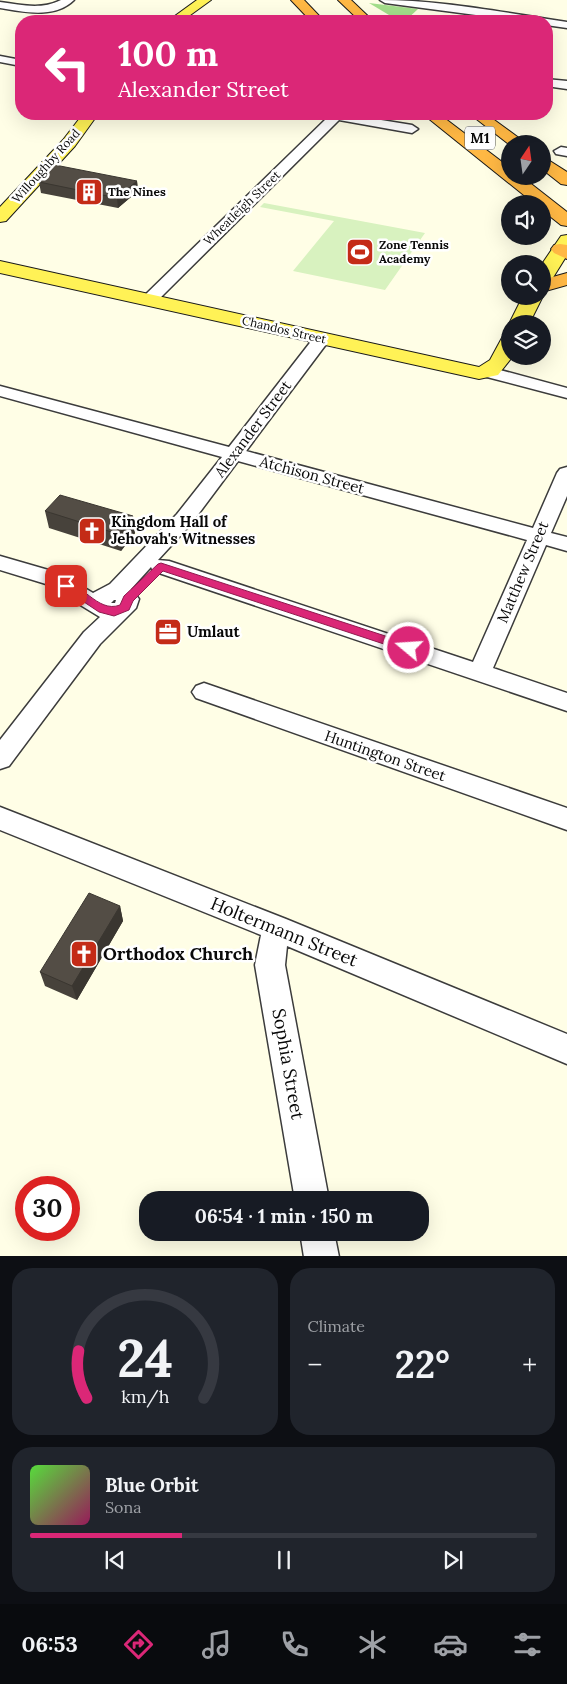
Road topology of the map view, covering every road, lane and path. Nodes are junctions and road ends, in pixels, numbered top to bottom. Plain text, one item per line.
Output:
1 (69, 0) edge
2 (204, 0) edge
3 (297, 0) edge
4 (312, 0) edge
5 (344, 0) edge
6 (385, 0) edge
7 (0, 5) edge
8 (183, 15) edge
9 (312, 15) edge
10 (326, 15) edge
11 (360, 15) edge
12 (497, 15) edge
13 (553, 23) edge
14 (567, 25) edge
15 (0, 59) edge
16 (15, 62) edge
17 (553, 83) edge
18 (567, 85) edge
19 (86, 120) edge
20 (325, 120) edge
21 (359, 120) edge
22 (438, 120) edge
23 (456, 120) edge
24 (491, 120) edge
25 (412, 129) dead end
26 (509, 135) edge
27 (501, 156) edge
28 (551, 168) edge
29 (501, 169) edge
30 (567, 180) edge
31 (523, 185) edge
32 (535, 185) edge
33 (562, 212) edge
34 (0, 217) edge
35 (565, 247) edge
36 (0, 267) edge
37 (551, 267) edge
38 (567, 279) edge
39 (551, 283) edge
40 (155, 293) junction
41 (322, 339) junction
42 (501, 356) edge
43 (489, 372) junction
44 (0, 391) edge
45 (567, 393) edge
46 (234, 453) junction
47 (567, 473) edge
48 (184, 519) junction
49 (538, 536) junction
50 (567, 544) edge
51 (0, 563) edge
52 (161, 566) junction
53 (113, 601) junction
54 (480, 672) junction
55 (204, 692) dead end
56 (567, 702) edge
57 (0, 759) edge
58 (0, 818) edge
59 (567, 819) edge
60 (276, 928) junction
61 (567, 1050) edge
62 (310, 1191) edge
63 (320, 1241) edge
64 (322, 1256) edge

1 - 7 street
2 - 8 main road
3 - 9 highway
4 - 10 highway
5 - 11 highway
6 - 12 street
13 - 14 street
15 - 16 street
17 - 18 street
19 - 34 main road, Willoughby Road
20 - 40 street, Wheatleigh Street
21 - 25 street
22 - 29 highway
23 - 27 highway, M1
24 - 26 highway, M1
28 - 30 highway
31 - 33 highway
32 - 33 highway
35 - 37 main road
36 - 40 main road, Chandos Street
38 - 39 highway
40 - 41 main road, Chandos Street
41 - 43 main road, Chandos Street
41 - 46 street, Alexander Street
42 - 43 main road
43 - 45 street, Chandos Street
44 - 46 street, Atchison Street
46 - 48 street, Alexander Street
46 - 49 street, Atchison Street
47 - 49 street, Matthew Street
48 - 52 street, Alexander Street
48 - 53 street, Alexander Street
49 - 50 street, Atchison Street
49 - 54 street, Matthew Street
51 - 53 street
52 - 53 street, Alexander Street
52 - 54 street
53 - 57 street, Alexander Street
54 - 56 street
55 - 59 street, Huntington Street
58 - 60 street, Holtermann Street
60 - 61 street, Holtermann Street
60 - 62 street, Sophia Street
63 - 64 street

